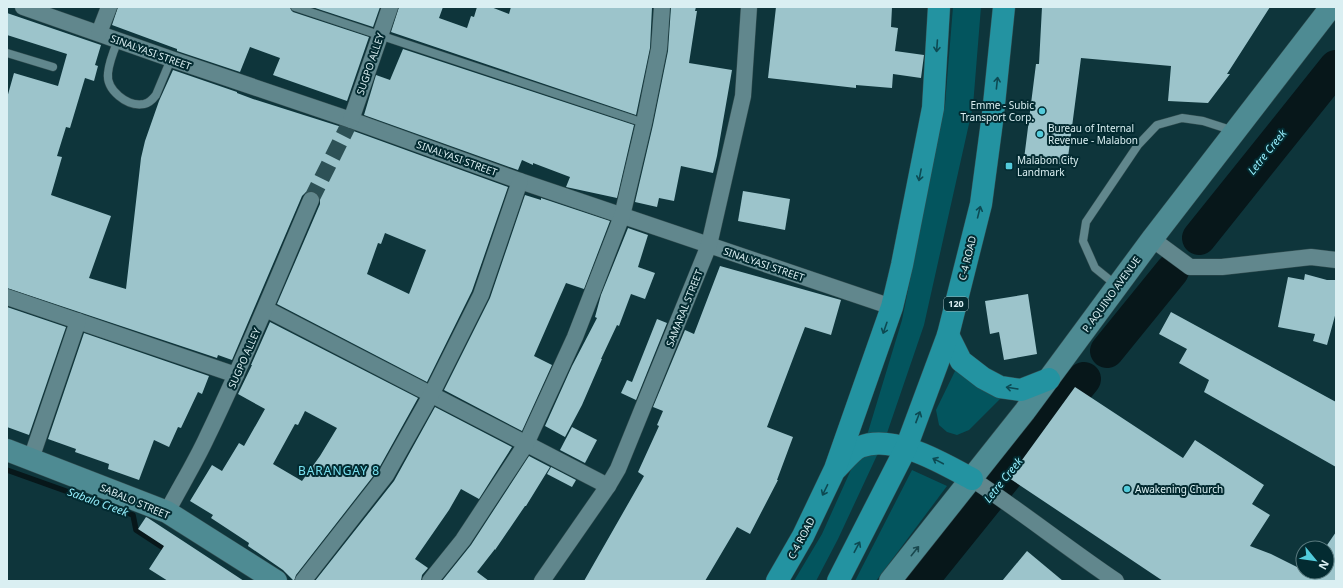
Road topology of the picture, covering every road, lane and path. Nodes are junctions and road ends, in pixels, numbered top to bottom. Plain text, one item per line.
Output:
1 (109, 7) edge
2 (295, 7) edge
3 (390, 7) edge
4 (662, 7) edge
5 (749, 7) edge
6 (940, 7) edge
7 (1004, 7) edge
8 (1331, 7) edge
9 (31, 8) edge
10 (99, 33) junction
11 (380, 36) junction
12 (118, 40) junction
13 (7, 53) edge
14 (171, 59) junction
15 (53, 67) dead end
16 (351, 120) junction
17 (644, 123) junction
18 (1235, 131) junction
19 (520, 181) junction
20 (311, 200) tunnel mouth
21 (622, 216) junction
22 (1152, 239) junction
23 (709, 245) junction
24 (1336, 260) edge
25 (1117, 286) junction
26 (7, 297) edge
27 (892, 307) junction
28 (266, 309) junction
29 (78, 321) junction
30 (948, 335) junction
31 (236, 375) junction
32 (1049, 379) junction
33 (431, 395) junction
34 (526, 444) junction
35 (906, 448) junction
36 (7, 450) edge
37 (31, 459) junction
38 (835, 469) junction
39 (972, 479) junction
40 (608, 486) junction
41 (167, 512) junction
42 (276, 581) edge
43 (303, 581) edge
44 (430, 581) edge
45 (542, 581) edge
46 (777, 581) edge
47 (838, 581) edge
48 (890, 581) edge
49 (1116, 581) edge

1 - 10 street
2 - 11 lane
3 - 11 street, SUGPO ALLEY
4 - 17 street
5 - 23 street, SAMARAL STREET
6 -> 27 highway, C-4 ROAD
30 -> 7 highway, C-4 ROAD / 120
8 - 18 main road, P. AQUINO AVENUE
9 - 10 street, SINALYASI STREET
10 - 12 street, SINALYASI STREET
11 - 16 street, SUGPO ALLEY
11 - 17 lane
12 - 14 street, SINALYASI STREET
12 - 14 lane
13 - 15 lane
14 - 16 street, SINALYASI STREET
16 - 19 street, SINALYASI STREET
17 - 21 street
18 - 22 main road, P. AQUINO AVENUE
18 - 25 lane
19 - 21 street, SINALYASI STREET
19 - 33 street
20 - 28 street, SUGPO ALLEY
21 - 23 street, SINALYASI STREET
21 - 34 street
22 - 24 street
22 - 25 main road, P. AQUINO AVENUE
23 - 27 street, SINALYASI STREET
23 - 40 street, SAMARAL STREET
25 - 32 main road, P. AQUINO AVENUE
26 - 29 street
27 -> 38 highway, C-4 ROAD
28 - 31 street, SUGPO ALLEY
28 - 33 street
29 - 31 street
29 - 37 street
32 -> 30 highway
35 -> 30 highway, C-4 ROAD / 120
31 - 41 street, SUGPO ALLEY
32 - 39 main road, P. AQUINO AVENUE
33 - 34 street
33 - 43 street
34 - 40 street
34 - 44 street
35 - 38 highway
39 -> 35 highway
47 -> 35 highway, C-4 ROAD / 120
36 - 37 main road, SABALO STREET
37 - 41 main road, SABALO STREET
38 -> 46 highway, C-4 ROAD
48 -> 39 main road, P. AQUINO AVENUE
39 - 49 street
40 - 45 street, SAMARAL STREET
41 - 42 main road, SABALO STREET

